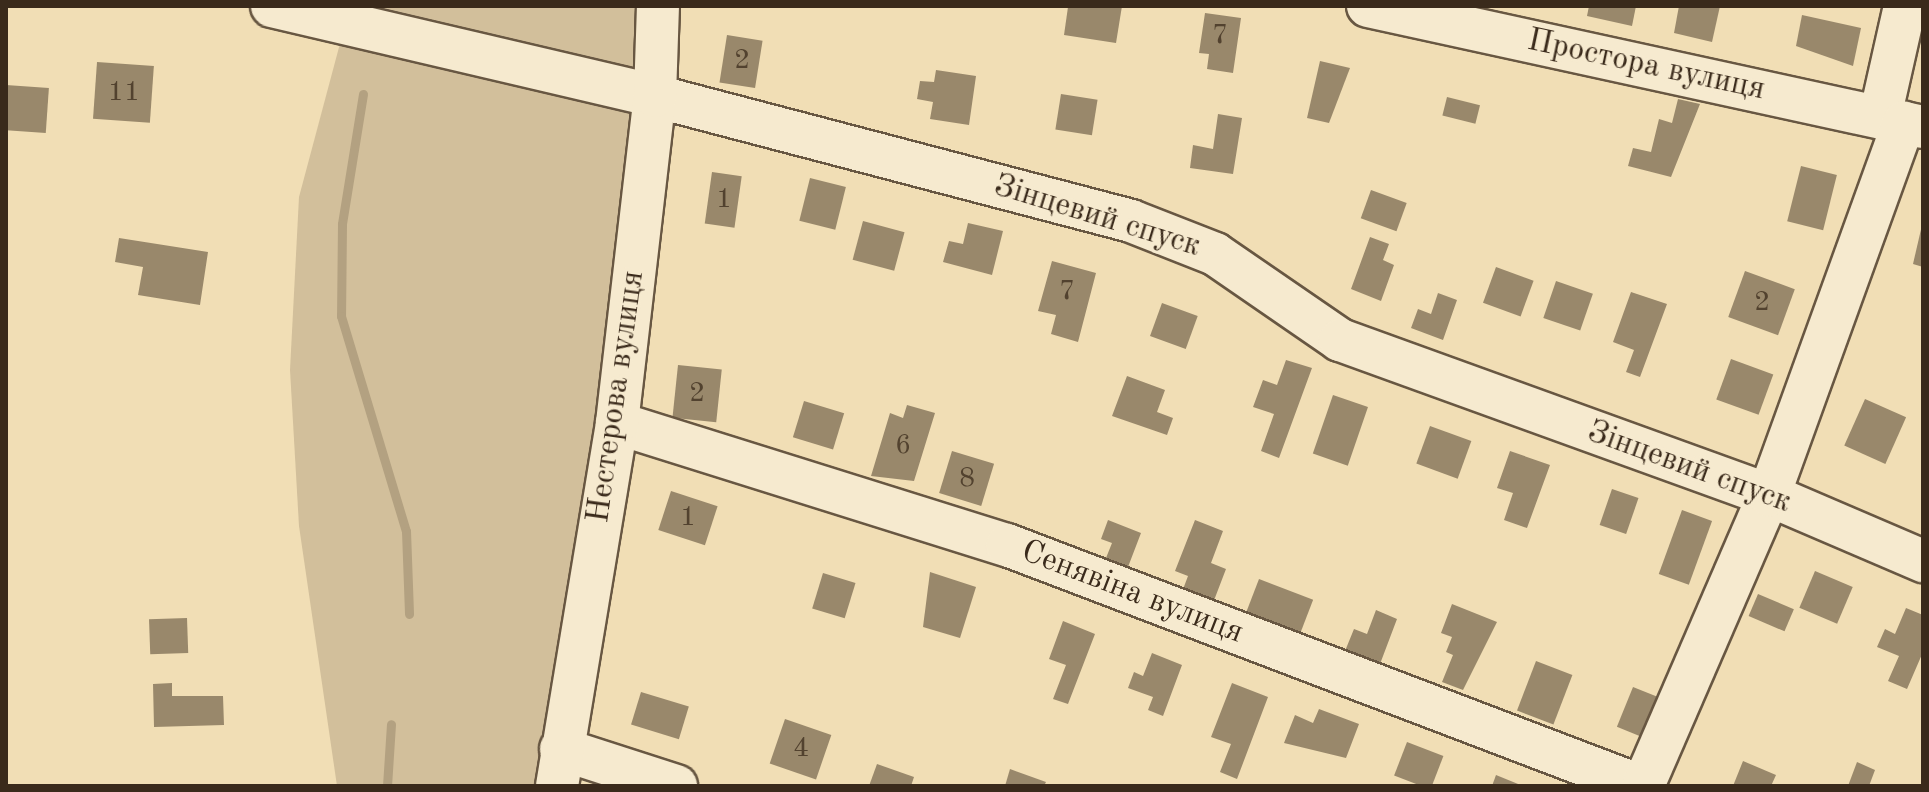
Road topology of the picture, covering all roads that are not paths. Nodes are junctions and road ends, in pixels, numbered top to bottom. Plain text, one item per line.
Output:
1 (272, 6) edge
2 (658, 6) edge
3 (1368, 6) edge
4 (1905, 6) edge
5 (326, 12) edge
6 (655, 96) junction
7 (1902, 122) edge
8 (617, 423) junction
9 (1769, 495) junction
10 (1923, 561) edge
11 (559, 768) edge
12 (676, 786) edge
13 (1641, 786) edge

1 - 5 street, Зінцевий спуск
2 - 6 street, Нестерова вулиця
3 - 7 street, Простора вулиця
4 - 7 street
5 - 6 street, Зінцевий спуск
6 - 8 street, Нестерова вулиця
6 - 9 street, Зінцевий спуск
7 - 9 street
8 - 11 street, Нестерова вулиця
8 - 13 street, Сенявіна вулиця
9 - 10 street, Зінцевий спуск
9 - 13 street
11 - 12 street

